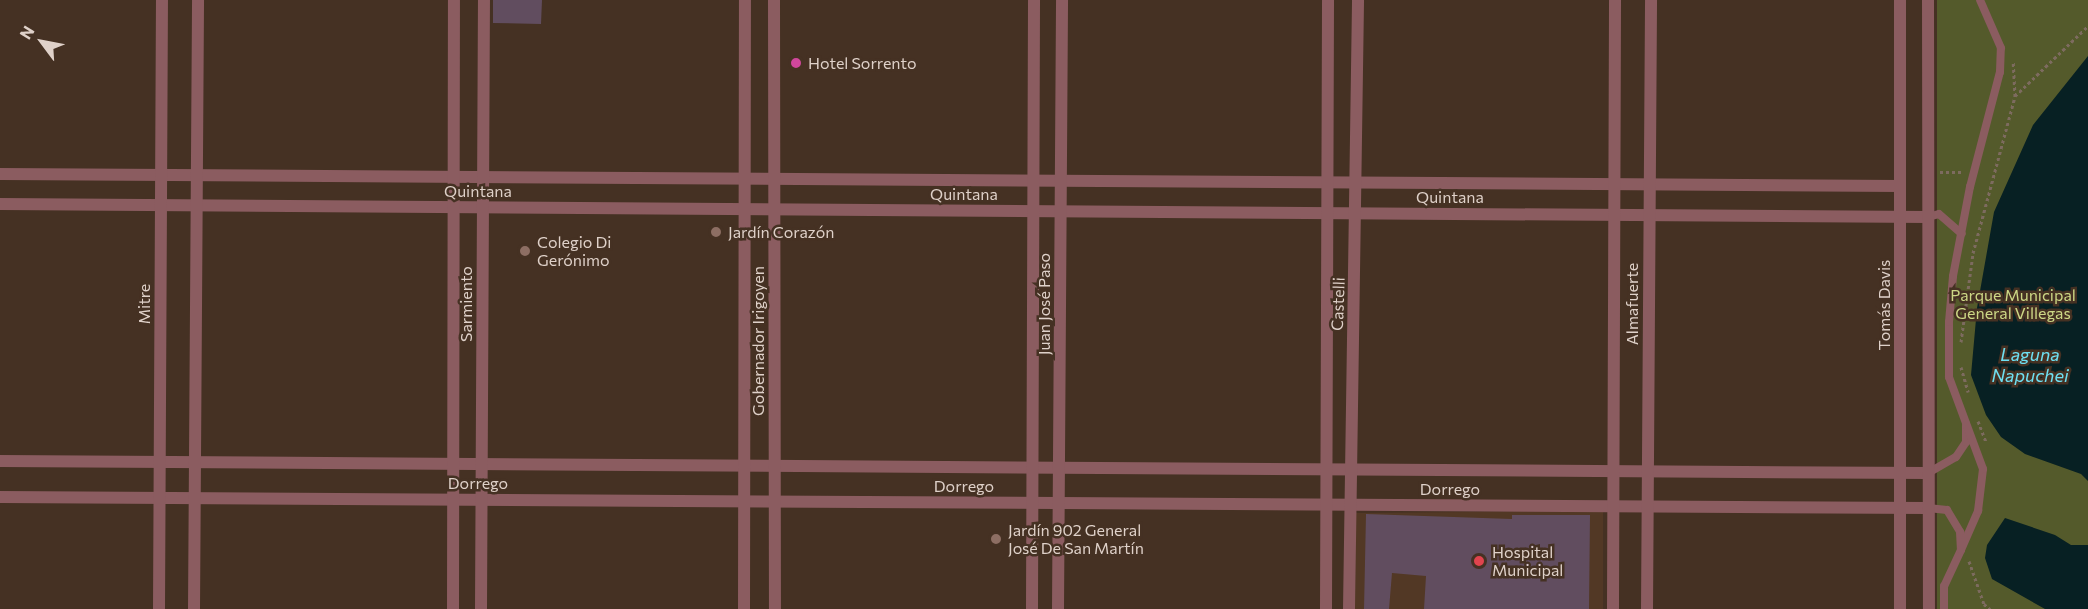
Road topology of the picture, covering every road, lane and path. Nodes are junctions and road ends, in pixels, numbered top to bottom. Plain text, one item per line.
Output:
1 (162, 0) edge
2 (198, 0) edge
3 (454, 0) edge
4 (484, 0) edge
5 (745, 0) edge
6 (774, 0) edge
7 (1034, 0) edge
8 (1062, 0) edge
9 (1328, 0) edge
10 (1358, 0) edge
11 (1616, 0) edge
12 (1651, 0) edge
13 (1900, 0) edge
14 (1928, 0) edge
15 (1980, 0) edge
16 (2088, 26) edge
17 (2011, 55) dead end
18 (2015, 96) junction
19 (1928, 172) junction
20 (1975, 172) junction
21 (0, 174) edge
22 (161, 175) junction
23 (197, 175) junction
24 (454, 177) junction
25 (483, 177) junction
26 (745, 179) junction
27 (774, 179) junction
28 (1033, 181) junction
29 (1061, 181) junction
30 (1327, 182) junction
31 (1357, 183) junction
32 (1615, 184) junction
33 (1650, 184) junction
34 (1900, 186) junction
35 (0, 204) edge
36 (161, 206) junction
37 (197, 206) junction
38 (454, 207) junction
39 (483, 207) junction
40 (745, 209) junction
41 (775, 209) junction
42 (1033, 211) junction
43 (1061, 211) junction
44 (1327, 213) junction
45 (1357, 213) junction
46 (1614, 214) junction
47 (1649, 215) junction
48 (1900, 216) junction
49 (1928, 217) junction
50 (1962, 234) junction
51 (1961, 347) dead end
52 (1961, 357) dead end
53 (1969, 398) dead end
54 (1976, 416) dead end
55 (1966, 422) junction
56 (1989, 451) dead end
57 (0, 461) edge
58 (159, 462) junction
59 (195, 462) junction
60 (453, 464) junction
61 (482, 464) junction
62 (744, 466) junction
63 (775, 466) junction
64 (1032, 468) junction
65 (1060, 468) junction
66 (1326, 469) junction
67 (1349, 470) junction
68 (1614, 471) junction
69 (1648, 471) junction
70 (1900, 473) junction
71 (1928, 473) junction
72 (0, 497) edge
73 (159, 498) junction
74 (195, 498) junction
75 (453, 500) junction
76 (482, 500) junction
77 (744, 501) junction
78 (775, 502) junction
79 (1032, 503) junction
80 (1059, 503) junction
81 (1349, 504) junction
82 (1325, 505) junction
83 (1613, 506) junction
84 (1648, 507) junction
85 (1900, 508) junction
86 (1928, 508) junction
87 (1961, 550) junction
88 (1970, 554) dead end
89 (159, 609) edge
90 (194, 609) edge
91 (453, 609) edge
92 (481, 609) edge
93 (744, 609) edge
94 (775, 609) edge
95 (1032, 609) edge
96 (1058, 609) edge
97 (1326, 609) edge
98 (1349, 609) edge
99 (1613, 609) edge
100 (1647, 609) edge
101 (1900, 609) edge
102 (1929, 609) edge
103 (1944, 609) edge
104 (1990, 609) edge

1 - 22 street, Mitre
2 - 23 street
3 - 24 street, Sarmiento
4 - 25 street, Sarmiento
5 - 26 street, Gobernador Irigoyen
6 - 27 street, Gobernador Irigoyen
7 - 28 street, Juan José Paso
8 - 29 street, Juan José Paso
9 - 30 street, Castelli
10 - 31 street, Castelli
11 - 32 street, Almafuerte
12 - 33 street, Almafuerte
13 - 34 street, Tomás Davis
14 - 19 street
15 - 20 lane
16 - 18 path
17 - 18 path
18 - 51 path
19 - 20 path
19 - 49 street
20 - 50 lane
21 - 22 street, Quintana
22 - 23 street, Quintana
22 - 36 street, Mitre
23 - 24 street, Quintana
23 - 37 street
24 - 25 street, Quintana
24 - 38 street, Sarmiento
25 - 26 street, Quintana
25 - 39 street, Sarmiento
26 - 27 street, Quintana
26 - 40 street, Gobernador Irigoyen
27 - 28 street, Quintana
27 - 41 street, Gobernador Irigoyen
28 - 29 street, Quintana
28 - 42 street, Juan José Paso
29 - 30 street, Quintana
29 - 43 street, Juan José Paso
30 - 31 street, Quintana
30 - 44 street, Castelli
31 - 32 street, Quintana
31 - 45 street, Castelli
32 - 33 street, Quintana
32 - 46 street, Almafuerte
33 - 34 street, Quintana
33 - 47 street, Almafuerte
34 - 48 street, Tomás Davis
35 - 36 street, Quintana
36 - 37 street, Quintana
36 - 58 street, Mitre
37 - 38 street, Quintana
37 - 59 street
38 - 39 street, Quintana
38 - 60 street, Sarmiento
39 - 40 street, Quintana
39 - 61 street, Sarmiento
40 - 41 street, Quintana
40 - 62 street, Gobernador Irigoyen
41 - 42 street, Quintana
41 - 63 street, Gobernador Irigoyen
42 - 43 street, Quintana
42 - 64 street, Juan José Paso
43 - 44 street, Quintana
43 - 65 street, Juan José Paso
44 - 45 street, Quintana
44 - 66 street, Castelli
45 - 46 street, Quintana
45 - 67 street, Castelli
46 - 47 street, Quintana
46 - 68 street, Almafuerte
47 - 48 street, Quintana
47 - 69 street, Almafuerte
48 - 49 street, Quintana
48 - 70 street, Tomás Davis
49 - 50 lane
49 - 71 street
50 - 55 lane
52 - 53 path
54 - 56 path
55 - 71 lane
55 - 87 lane
57 - 58 street, Dorrego
58 - 59 street, Dorrego
58 - 73 street, Mitre
59 - 60 street, Dorrego
59 - 74 street
60 - 61 street, Dorrego
60 - 75 street, Sarmiento
61 - 62 street, Dorrego
61 - 76 street, Sarmiento
62 - 63 street, Dorrego
62 - 77 street, Gobernador Irigoyen
63 - 64 street, Dorrego
63 - 78 street, Gobernador Irigoyen
64 - 65 street, Dorrego
64 - 79 street, Juan José Paso
65 - 66 street, Dorrego
65 - 80 street, Juan José Paso
66 - 67 street, Dorrego
66 - 82 street, Castelli
67 - 68 street, Dorrego
67 - 81 street, Castelli
68 - 69 street, Dorrego
68 - 83 street, Almafuerte
69 - 70 street, Dorrego
69 - 84 street, Almafuerte
70 - 71 street, Dorrego
70 - 85 street, Tomás Davis
71 - 86 street
72 - 73 street, Dorrego
73 - 74 street, Dorrego
73 - 89 street, Mitre
74 - 75 street, Dorrego
74 - 90 street
75 - 76 street, Dorrego
75 - 91 street, Sarmiento
76 - 77 street, Dorrego
76 - 92 street, Sarmiento
77 - 78 street, Dorrego
77 - 93 street, Gobernador Irigoyen
78 - 79 street, Dorrego
78 - 94 street, Gobernador Irigoyen
79 - 80 street, Dorrego
79 - 95 street, Juan José Paso
80 - 82 street, Dorrego
80 - 96 street, Juan José Paso
81 - 82 street, Dorrego
81 - 83 street, Dorrego
81 - 98 street, Castelli
82 - 97 street, Castelli
83 - 84 street, Dorrego
83 - 99 street, Almafuerte
84 - 85 street, Dorrego
84 - 100 street, Almafuerte
85 - 86 street, Dorrego
85 - 101 street, Tomás Davis
86 - 87 lane
86 - 102 street
87 - 103 lane
88 - 104 path

